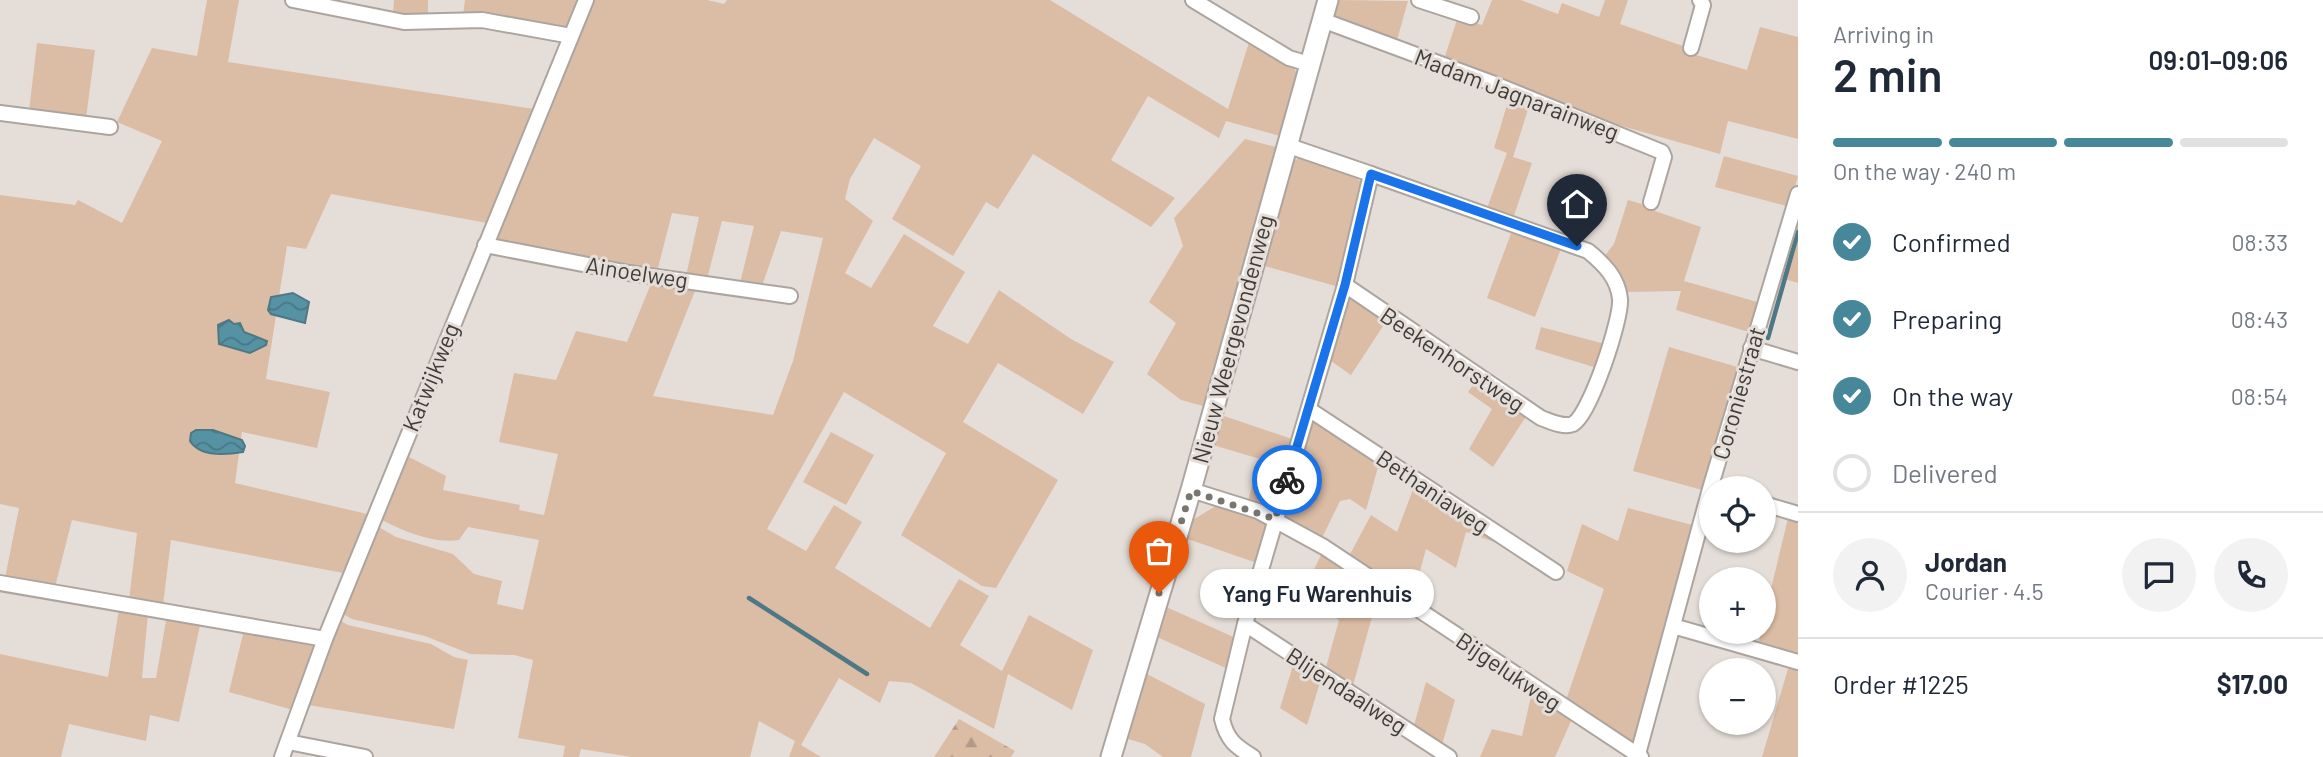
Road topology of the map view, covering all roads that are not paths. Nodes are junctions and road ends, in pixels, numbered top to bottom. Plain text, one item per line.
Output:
1 (293, 0) edge
2 (586, 0) edge
3 (1193, 0) edge
4 (1328, 0) edge
5 (1419, 0) edge
6 (1700, 0) edge
7 (1471, 17) dead end
8 (1322, 20) junction
9 (571, 36) junction
10 (1691, 48) dead end
11 (1309, 64) junction
12 (0, 113) edge
13 (110, 127) dead end
14 (1286, 145) junction
15 (1371, 174) junction
16 (1798, 194) edge
17 (1651, 202) dead end
18 (1796, 213) edge
19 (485, 245) junction
20 (1345, 285) junction
21 (790, 296) dead end
22 (1751, 348) junction
23 (1798, 362) edge
24 (1310, 410) junction
25 (1715, 476) edge
26 (1191, 491) junction
27 (1776, 508) edge
28 (1798, 514) edge
29 (1275, 519) junction
30 (1699, 532) edge
31 (1556, 572) dead end
32 (0, 583) edge
33 (1245, 624) junction
34 (1673, 626) junction
35 (325, 639) junction
36 (1798, 662) edge
37 (288, 741) junction
38 (1640, 756) edge
39 (282, 757) edge
40 (365, 757) edge
41 (1111, 757) edge
42 (1254, 757) edge
43 (1449, 757) edge

1 - 9 street
2 - 9 street, Katwijkweg
3 - 11 street
4 - 8 street, Nieuw Weergevondenweg
5 - 7 street
6 - 10 street
8 - 11 street, Nieuw Weergevondenweg
8 - 17 street, Madam Jagnarainweg
9 - 19 street, Katwijkweg
11 - 14 street, Nieuw Weergevondenweg
12 - 13 street
14 - 15 street
14 - 26 street, Nieuw Weergevondenweg
15 - 20 street
15 - 20 street, Beekenhorstweg
16 - 18 street, Coroniestraat
18 - 22 street, Coroniestraat
19 - 21 street, Ainoelweg
19 - 35 street, Katwijkweg
20 - 24 street
22 - 23 street
22 - 25 street, Coroniestraat
24 - 29 street
24 - 31 street, Bethaniaweg
26 - 29 street, Bijgelukweg
26 - 41 street, Nieuw Weergevondenweg
27 - 28 street
29 - 33 street
29 - 38 street, Bijgelukweg
30 - 34 street, Coroniestraat
32 - 35 street
33 - 42 street
33 - 43 street, Blijendaalweg
34 - 36 street
34 - 38 street, Coroniestraat
35 - 37 street, Katwijkweg
37 - 39 street, Katwijkweg
37 - 40 street

